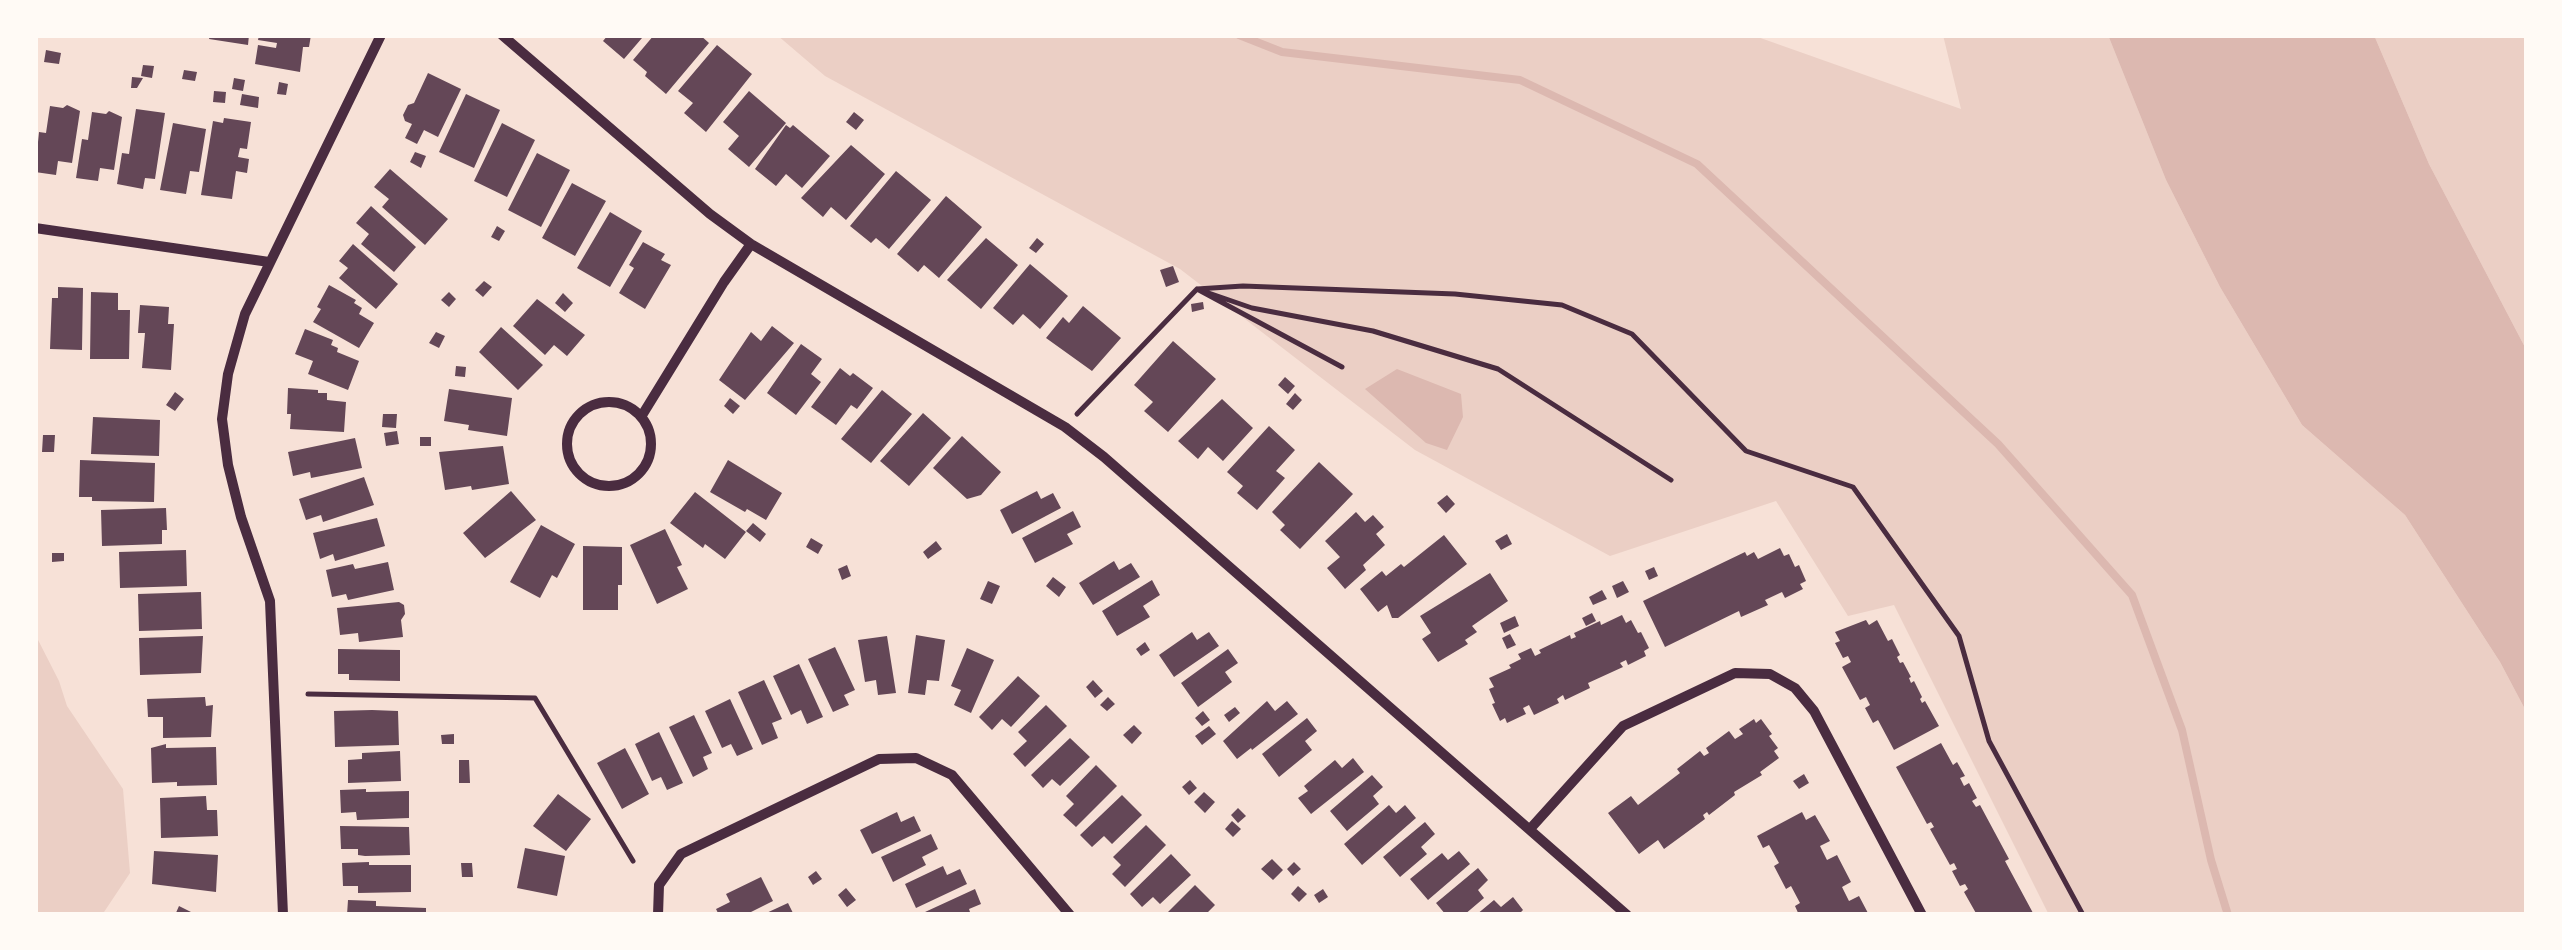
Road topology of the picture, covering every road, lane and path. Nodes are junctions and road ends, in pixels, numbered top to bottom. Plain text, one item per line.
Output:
1 (381, 35) edge
2 (502, 35) edge
3 (35, 228) edge
4 (751, 244) junction
5 (269, 262) junction
6 (1197, 289) junction
7 (1342, 367) dead end
8 (642, 417) junction
9 (1065, 427) junction
10 (1671, 480) dead end
11 (308, 694) dead end
12 (1530, 828) junction
13 (633, 861) dead end
14 (283, 915) edge
15 (658, 915) edge
16 (1070, 915) edge
17 (1627, 915) edge
18 (1922, 915) edge
19 (2082, 915) edge

1 - 5 street
2 - 4 street
3 - 5 street
4 - 8 street
4 - 9 street
5 - 14 street
6 - 7 path
6 - 9 path
6 - 10 path
6 - 19 path
8 - 8 street
9 - 12 street
11 - 13 path
12 - 17 street
12 - 18 street
15 - 16 street

